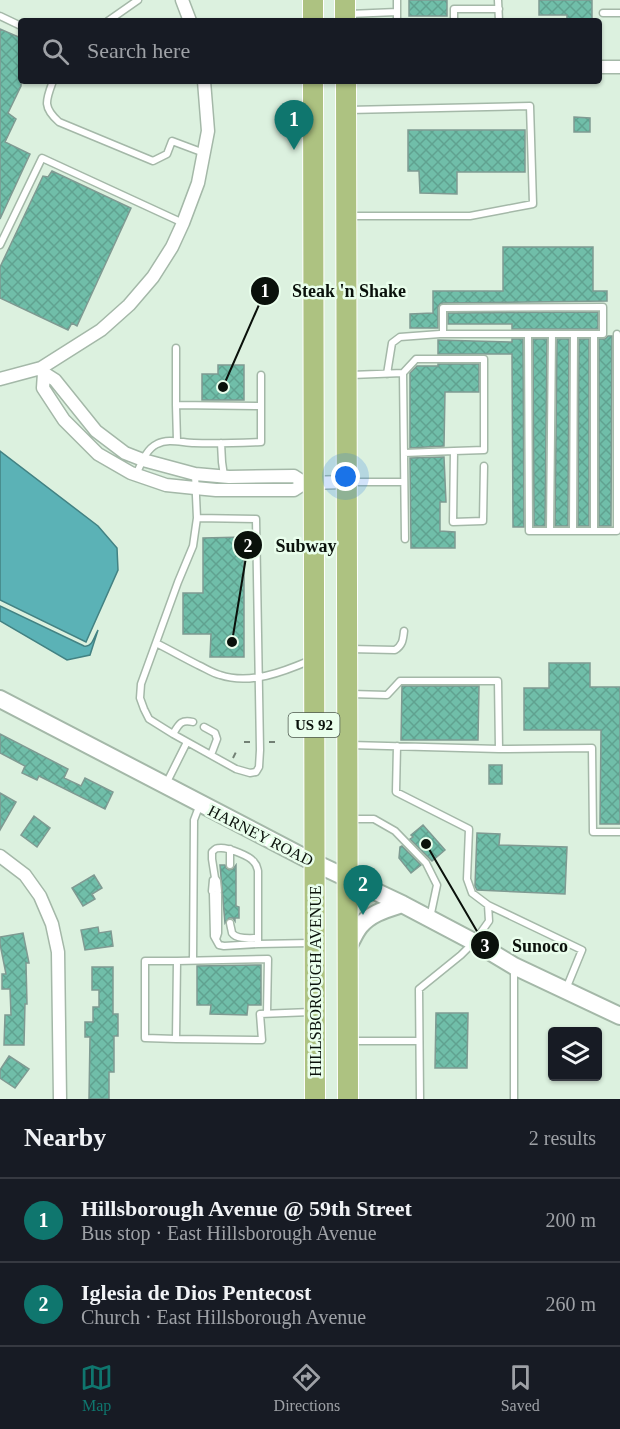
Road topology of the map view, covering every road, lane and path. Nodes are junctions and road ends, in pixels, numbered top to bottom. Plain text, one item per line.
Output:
1 (138, 0) edge
2 (182, 0) edge
3 (313, 0) edge
4 (397, 0) edge
5 (454, 0) edge
6 (498, 0) edge
7 (454, 9) junction
8 (499, 9) junction
9 (345, 12) edge
10 (397, 12) junction
11 (603, 13) dead end
12 (620, 13) edge
13 (0, 16) edge
14 (112, 18) edge
15 (188, 18) edge
16 (313, 18) edge
17 (397, 18) edge
18 (454, 18) edge
19 (499, 18) edge
20 (18, 25) edge
21 (602, 67) edge
22 (620, 67) edge
23 (52, 84) edge
24 (204, 84) edge
25 (313, 84) edge
26 (346, 84) edge
27 (346, 110) junction
28 (204, 153) junction
29 (346, 216) junction
30 (183, 223) junction
31 (0, 245) edge
32 (443, 334) junction
33 (528, 334) junction
34 (552, 334) junction
35 (574, 334) junction
36 (594, 334) junction
37 (603, 334) junction
38 (619, 334) edge
39 (176, 348) dead end
40 (43, 370) junction
41 (403, 373) junction
42 (387, 374) junction
43 (261, 375) dead end
44 (346, 375) junction
45 (0, 378) edge
46 (176, 405) junction
47 (261, 406) junction
48 (177, 441) junction
49 (221, 443) junction
50 (454, 451) junction
51 (404, 453) junction
52 (143, 460) junction
53 (484, 466) dead end
54 (195, 474) junction
55 (136, 475) junction
56 (224, 476) junction
57 (346, 482) junction
58 (404, 482) junction
59 (309, 483) junction
60 (195, 488) junction
61 (197, 518) junction
62 (550, 531) junction
63 (573, 531) junction
64 (594, 531) junction
65 (619, 531) edge
66 (405, 539) dead end
67 (404, 630) dead end
68 (156, 643) junction
69 (347, 650) junction
70 (314, 659) junction
71 (259, 677) junction
72 (347, 694) junction
73 (0, 699) edge
74 (194, 722) dead end
75 (204, 727) dead end
76 (173, 734) junction
77 (186, 742) junction
78 (347, 745) junction
79 (397, 746) junction
80 (499, 749) junction
81 (211, 755) junction
82 (165, 786) junction
83 (200, 804) junction
84 (348, 819) junction
85 (620, 832) edge
86 (230, 849) junction
87 (0, 856) edge
88 (315, 863) junction
89 (230, 865) dead end
90 (348, 880) junction
91 (402, 904) junction
92 (488, 904) junction
93 (430, 919) junction
94 (230, 923) dead end
95 (258, 941) junction
96 (315, 942) junction
97 (474, 942) junction
98 (348, 947) junction
99 (193, 960) junction
100 (177, 961) junction
101 (514, 966) junction
102 (566, 990) junction
103 (315, 1011) junction
104 (267, 1013) junction
105 (620, 1016) edge
106 (176, 1039) junction
107 (348, 1041) junction
108 (419, 1041) junction
109 (60, 1099) edge
110 (315, 1099) edge
111 (348, 1099) edge
112 (420, 1099) edge
113 (514, 1099) edge

1 - 14 lane
2 - 15 street
3 - 16 main road
4 - 10 lane
5 - 7 lane
6 - 8 lane
7 - 8 lane
7 - 18 lane
8 - 19 lane
9 - 10 lane
10 - 17 lane
11 - 12 lane
13 - 20 lane
21 - 22 street
23 - 28 lane
24 - 28 street
25 - 59 main road, US 92
26 - 27 main road, US 92
27 - 29 main road, US 92
27 - 29 lane
28 - 30 street
29 - 44 main road, US 92
30 - 31 lane
30 - 40 street
32 - 33 lane
32 - 37 lane
32 - 42 lane
33 - 34 lane
33 - 62 lane
34 - 35 lane
34 - 62 lane
35 - 36 lane
35 - 63 lane
36 - 37 lane
36 - 64 lane
37 - 38 lane
38 - 65 lane
39 - 46 lane
40 - 45 street
40 - 52 street
40 - 55 street
41 - 42 lane
41 - 50 lane
41 - 51 lane
42 - 44 lane
43 - 47 lane
44 - 57 main road, US 92
46 - 47 lane
46 - 48 lane
47 - 49 lane
48 - 49 lane
48 - 52 lane
49 - 56 lane
50 - 51 lane
50 - 53 lane
51 - 58 lane
52 - 54 street
52 - 55 lane
54 - 56 street
54 - 60 lane
55 - 60 street
56 - 59 street
57 - 58 lane
57 - 59 street
57 - 69 main road, US 92
58 - 66 lane
59 - 60 street
59 - 70 main road, US 92
60 - 61 lane
61 - 68 lane
61 - 71 lane
62 - 63 lane
63 - 64 lane
64 - 65 lane
67 - 69 lane
68 - 71 lane
68 - 76 lane
69 - 72 main road, US 92
70 - 71 lane
70 - 88 main road, US 92
71 - 81 lane
72 - 78 main road, US 92
72 - 80 lane
73 - 82 street, HARNEY ROAD
74 - 76 lane
75 - 81 lane
76 - 77 lane
77 - 81 lane
77 - 82 lane
78 - 79 lane
78 - 84 main road, US 92
79 - 80 lane
79 - 92 lane
80 - 85 lane
82 - 83 street, HARNEY ROAD
83 - 88 street, HARNEY ROAD
83 - 99 lane
84 - 90 main road, US 92
84 - 93 lane
86 - 89 lane
86 - 95 lane
86 - 95 lane
87 - 109 street
88 - 90 street, HARNEY ROAD
88 - 96 main road, HILLSBOROUGH AVENUE / US 92
90 - 91 street, HARNEY ROAD
90 - 98 main road, US 92
91 - 93 street, HARNEY ROAD
91 - 98 street
92 - 97 lane
92 - 102 lane
93 - 97 street, HARNEY ROAD
94 - 95 lane
95 - 96 lane
96 - 103 main road, HILLSBOROUGH AVENUE / US 92
97 - 101 street, HARNEY ROAD
97 - 108 lane
98 - 107 main road, US 92
99 - 100 lane
99 - 104 lane
100 - 106 lane
100 - 106 lane
101 - 102 street, HARNEY ROAD
101 - 113 lane
102 - 105 street, HARNEY ROAD
103 - 104 lane
103 - 110 main road, HILLSBOROUGH AVENUE / US 92
104 - 106 lane
107 - 108 lane
107 - 111 main road, US 92
108 - 112 lane

